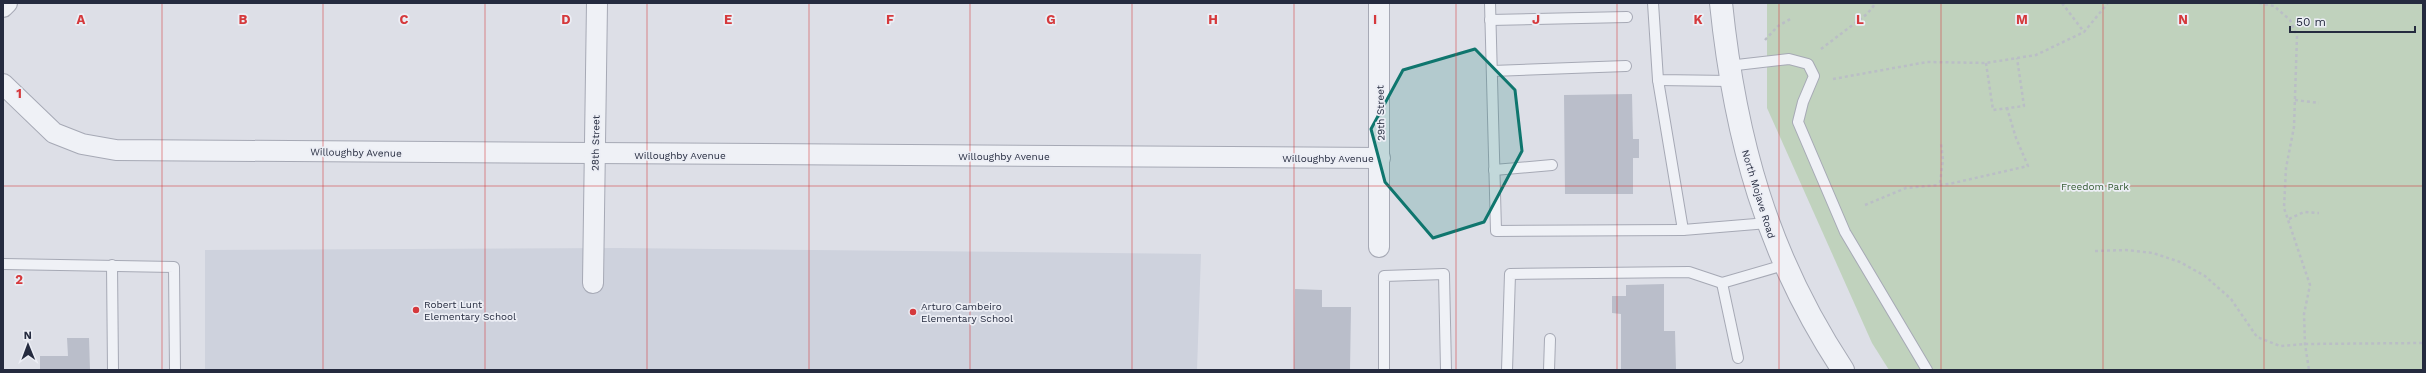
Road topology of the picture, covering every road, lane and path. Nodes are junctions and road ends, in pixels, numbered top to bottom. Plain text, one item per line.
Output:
1 (7, 3) edge
2 (596, 3) edge
3 (1379, 3) edge
4 (1490, 3) edge
5 (1653, 3) edge
6 (1721, 3) edge
7 (1876, 3) edge
8 (2062, 3) edge
9 (2108, 3) edge
10 (2258, 3) edge
11 (3, 7) edge
12 (1627, 17) dead end
13 (1792, 18) dead end
14 (1490, 20) junction
15 (2084, 32) junction
16 (1765, 40) dead end
17 (1821, 49) dead end
18 (2017, 58) junction
19 (1986, 63) junction
20 (1626, 66) dead end
21 (1492, 71) junction
22 (1729, 73) junction
23 (1833, 79) dead end
24 (1658, 80) junction
25 (3, 84) edge
26 (2295, 100) junction
27 (2319, 103) dead end
28 (2007, 108) junction
29 (1941, 142) dead end
30 (595, 154) junction
31 (1380, 158) junction
32 (1552, 166) dead end
33 (1494, 170) junction
34 (1940, 183) junction
35 (1865, 205) dead end
36 (2318, 213) dead end
37 (2288, 219) junction
38 (1768, 223) junction
39 (1683, 230) junction
40 (1379, 247) dead end
41 (2094, 251) dead end
42 (3, 264) edge
43 (112, 265) junction
44 (1784, 265) junction
45 (593, 283) dead end
46 (1722, 283) junction
47 (1550, 339) dead end
48 (2423, 343) edge
49 (2305, 344) junction
50 (1738, 358) dead end
51 (113, 370) edge
52 (175, 370) edge
53 (1384, 370) edge
54 (1446, 370) edge
55 (1506, 370) edge
56 (1549, 370) edge
57 (1843, 370) edge
58 (1927, 370) edge
59 (2309, 370) edge

1 - 11 street
2 - 30 street, 28th Street
3 - 31 street, 29th Street
4 - 14 lane
5 - 24 lane
6 - 22 street, North Mojave Road
7 - 17 path
8 - 15 path
9 - 15 path
10 - 26 path
12 - 14 lane
13 - 16 path
14 - 21 lane
15 - 18 path
18 - 19 path
18 - 28 path
19 - 23 path
19 - 28 path
20 - 21 lane
21 - 33 lane
22 - 24 lane
22 - 38 street, North Mojave Road
22 - 58 lane
24 - 39 lane
25 - 30 street, Willoughby Avenue
26 - 27 path
26 - 37 path
28 - 34 path
29 - 34 path
30 - 31 street, Willoughby Avenue
30 - 45 street, 28th Street
31 - 40 street, 29th Street
32 - 33 lane
33 - 39 lane
34 - 35 path
36 - 37 path
37 - 49 path
38 - 39 lane
38 - 44 street, North Mojave Road
41 - 49 path
42 - 43 lane
43 - 51 lane
43 - 52 lane
44 - 46 lane
44 - 57 street, North Mojave Road
46 - 50 lane
46 - 55 lane
47 - 56 lane
48 - 49 path
49 - 59 path
53 - 54 lane

